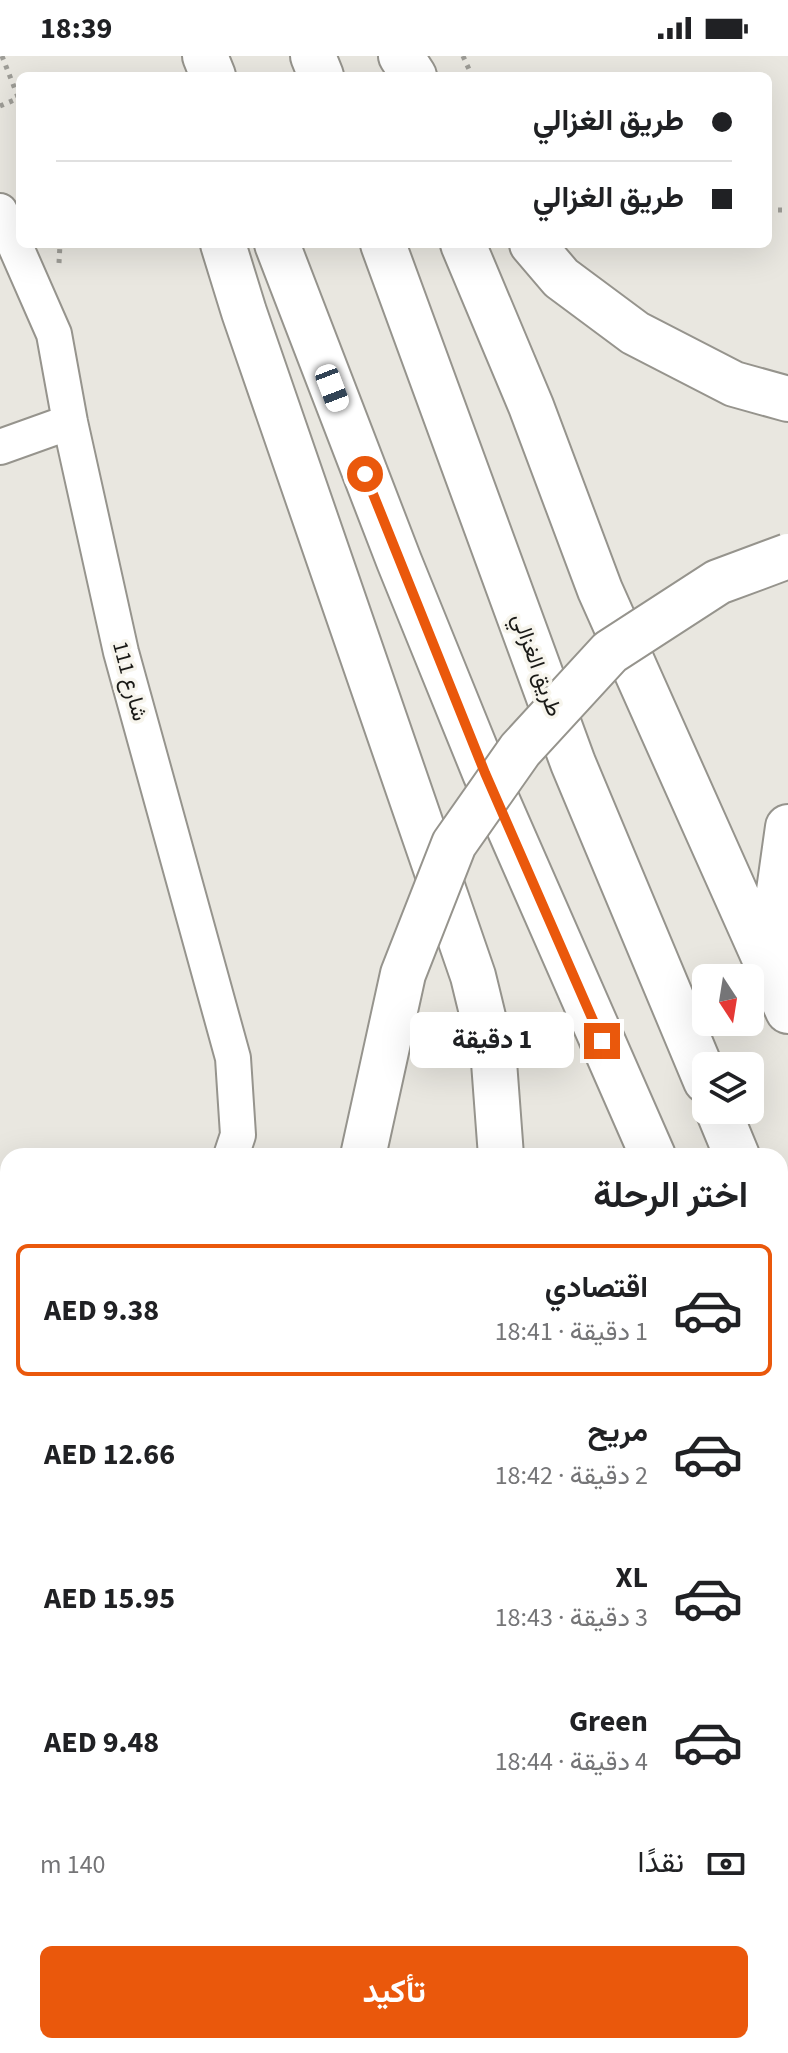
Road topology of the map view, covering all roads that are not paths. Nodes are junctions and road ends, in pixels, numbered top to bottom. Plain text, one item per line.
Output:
1 (1, 216) edge
2 (224, 248) edge
3 (279, 248) edge
4 (384, 248) edge
5 (465, 248) edge
6 (535, 248) edge
7 (788, 399) edge
8 (70, 422) junction
9 (0, 447) edge
10 (788, 556) edge
11 (788, 827) edge
12 (788, 963) edge
13 (788, 1011) edge
14 (694, 1052) edge
15 (724, 1124) edge
16 (234, 1148) edge
17 (365, 1148) edge
18 (500, 1148) edge
19 (649, 1148) edge
20 (734, 1148) edge

1 - 8 street, شارع 111
2 - 18 highway
3 - 19 highway
4 - 14 highway, طريق الغزالي
5 - 13 highway
6 - 7 highway
8 - 9 street
8 - 16 street, شارع 111
10 - 17 highway, bridge
11 - 12 highway
15 - 20 highway

